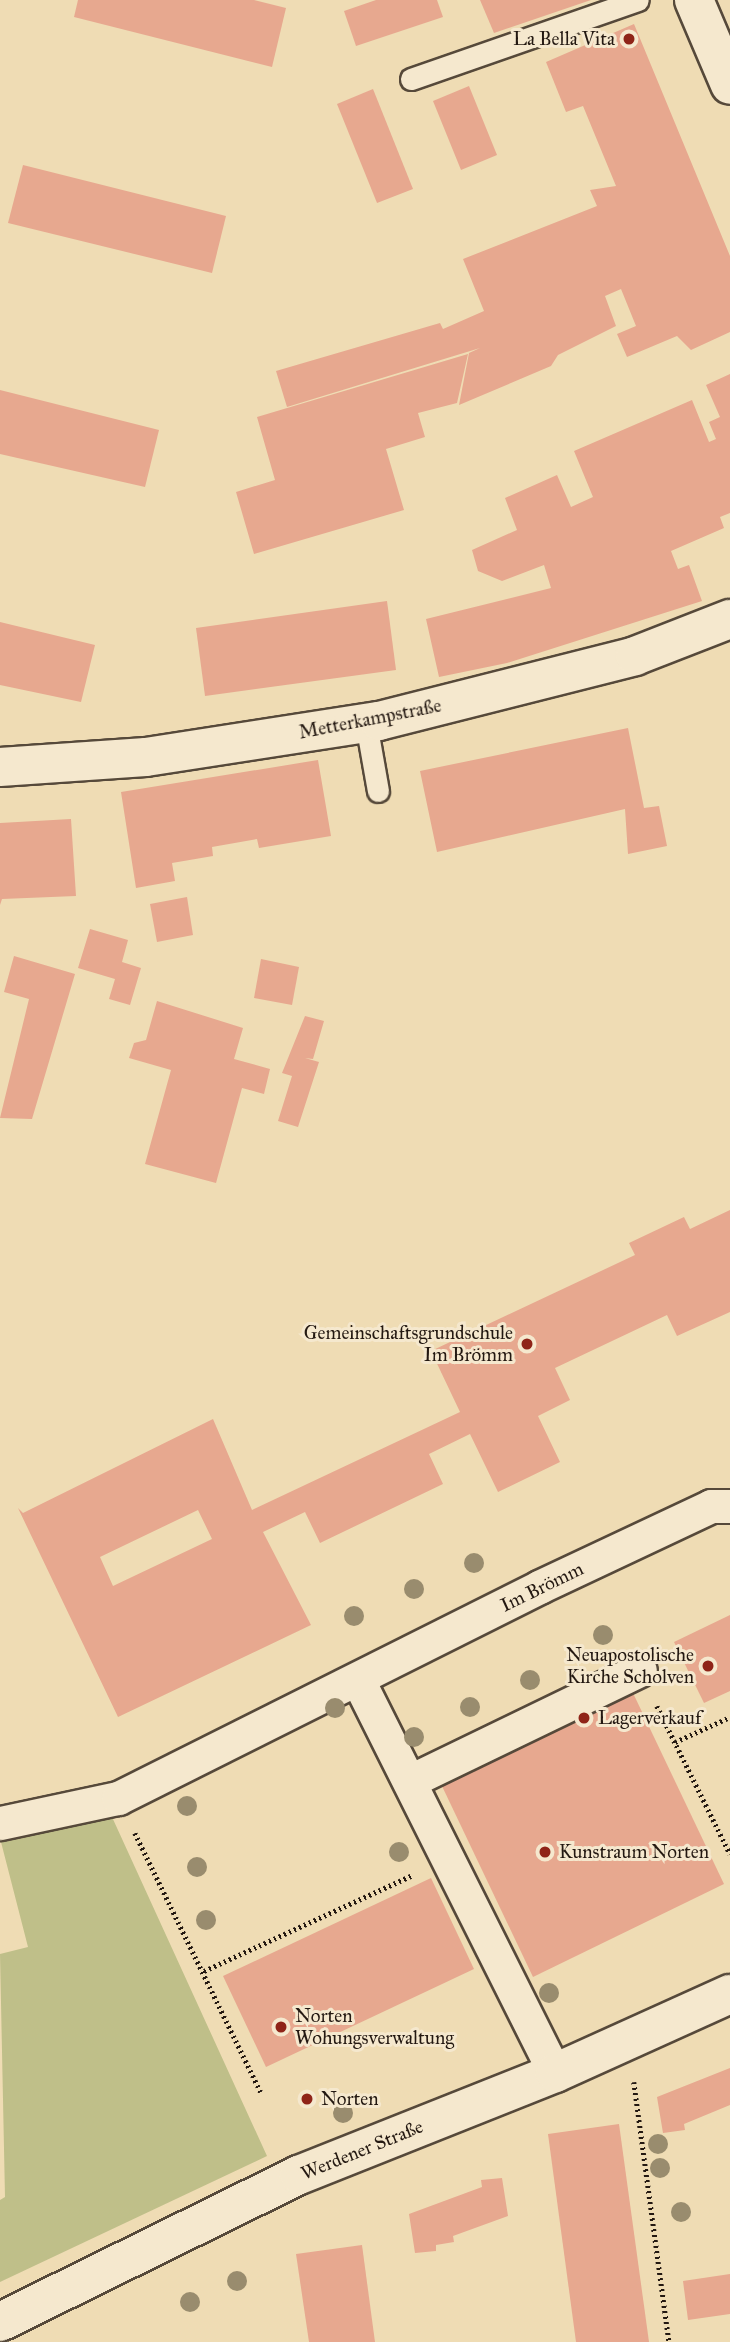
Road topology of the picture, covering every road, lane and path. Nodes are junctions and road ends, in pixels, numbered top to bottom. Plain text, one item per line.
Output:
1 (638, 0) edge
2 (694, 0) edge
3 (411, 79) dead end
4 (730, 85) edge
5 (730, 618) edge
6 (366, 723) junction
7 (0, 767) edge
8 (378, 790) dead end
9 (730, 1506) edge
10 (640, 1670) joint
11 (358, 1680) junction
12 (730, 1717) edge
13 (675, 1742) junction
14 (412, 1780) junction
15 (118, 1798) junction
16 (0, 1823) edge
17 (730, 1854) edge
18 (450, 1858) junction
19 (204, 1971) junction
20 (730, 1994) edge
21 (628, 2039) junction
22 (555, 2073) junction
23 (261, 2092) dead end
24 (0, 2322) edge
25 (670, 2342) edge

1 - 3 lane
2 - 4 street
5 - 6 street, Metterkampstraße
6 - 7 street, Metterkampstraße
6 - 8 lane
9 - 11 street, Im Brömm
10 - 13 path
10 - 14 street
11 - 14 street
11 - 15 street, Im Brömm
12 - 13 path
13 - 17 path
14 - 18 street
15 - 16 street, Im Brömm
15 - 19 path
18 - 19 path
18 - 22 street
19 - 23 path
20 - 21 street, Werdener Straße
21 - 22 street, Werdener Straße
21 - 25 path
22 - 24 street, Werdener Straße

